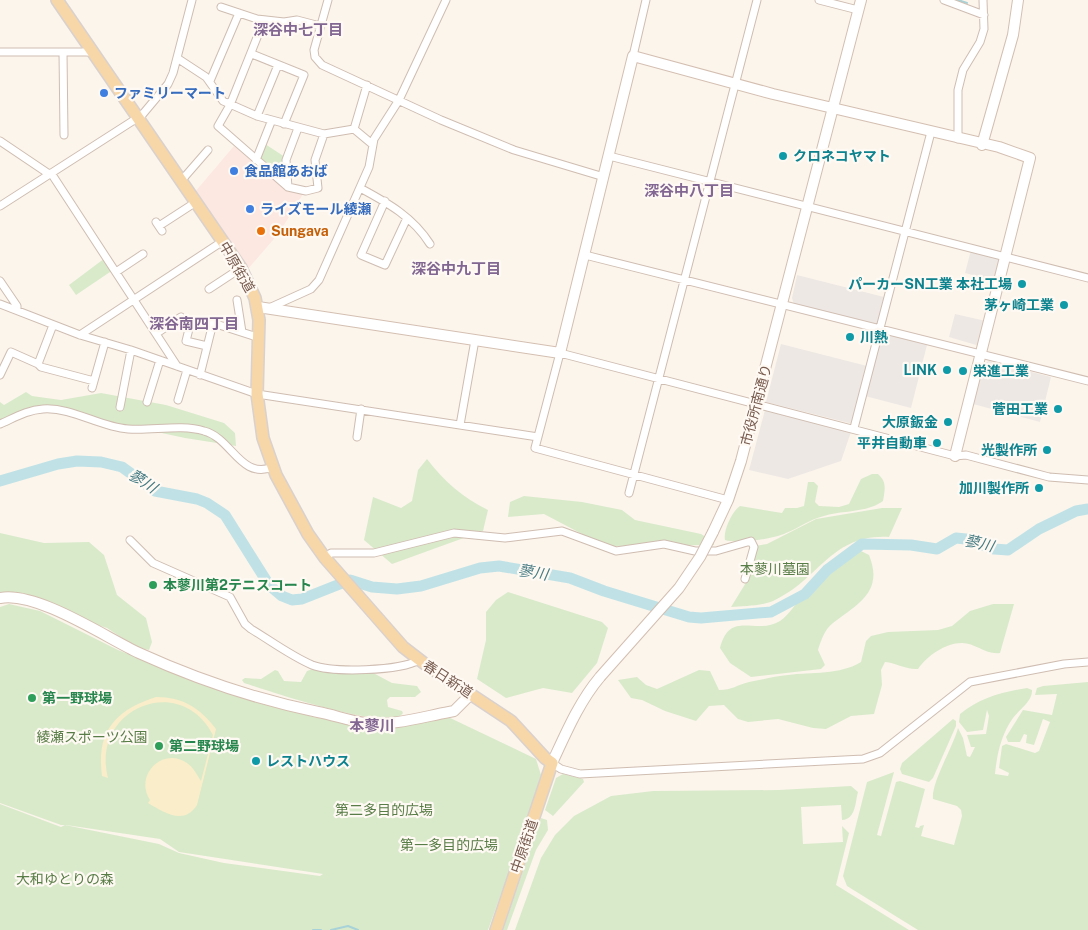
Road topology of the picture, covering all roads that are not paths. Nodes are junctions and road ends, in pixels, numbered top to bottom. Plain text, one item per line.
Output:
1 (57, 0) edge
2 (192, 0) edge
3 (328, 0) edge
4 (446, 0) edge
5 (646, 0) edge
6 (757, 0) edge
7 (819, 0) edge
8 (944, 0) edge
9 (983, 0) edge
10 (1018, 0) edge
11 (860, 5) edge
12 (221, 7) dead end
13 (239, 14) junction
14 (984, 15) junction
15 (264, 20) junction
16 (320, 26) junction
17 (0, 52) edge
18 (63, 52) junction
19 (94, 52) junction
20 (252, 54) junction
21 (633, 56) junction
22 (177, 58) junction
23 (278, 64) junction
24 (210, 82) junction
25 (735, 84) junction
26 (367, 85) junction
27 (399, 100) junction
28 (230, 105) junction
29 (833, 107) junction
30 (257, 116) junction
31 (138, 117) junction
32 (271, 122) junction
33 (284, 124) junction
34 (298, 128) junction
35 (354, 129) junction
36 (931, 132) junction
37 (324, 134) junction
38 (64, 135) dead end
39 (958, 139) junction
40 (0, 141) edge
41 (372, 144) junction
42 (982, 145) junction
43 (208, 150) dead end
44 (609, 156) junction
45 (256, 160) junction
46 (50, 174) junction
47 (604, 177) junction
48 (181, 181) junction
49 (709, 182) junction
50 (288, 187) junction
51 (360, 188) junction
52 (385, 201) junction
53 (196, 202) junction
54 (0, 206) edge
55 (808, 206) junction
56 (407, 218) junction
57 (159, 226) dead end
58 (904, 232) junction
59 (222, 241) junction
60 (430, 244) dead end
61 (143, 254) dead end
62 (585, 255) junction
63 (1006, 258) junction
64 (241, 268) junction
65 (116, 272) junction
66 (1088, 278) edge
67 (684, 280) junction
68 (0, 281) edge
69 (209, 289) dead end
70 (134, 299) junction
71 (237, 300) dead end
72 (0, 304) edge
73 (782, 304) junction
74 (263, 307) junction
75 (17, 310) junction
76 (53, 325) junction
77 (879, 329) junction
78 (242, 332) junction
79 (157, 333) junction
80 (80, 335) junction
81 (260, 338) junction
82 (474, 340) junction
83 (105, 342) junction
84 (207, 346) junction
85 (131, 350) junction
86 (560, 353) junction
87 (981, 353) junction
88 (160, 360) junction
89 (38, 364) junction
90 (177, 366) junction
91 (187, 370) junction
92 (0, 375) edge
93 (200, 375) junction
94 (659, 378) junction
95 (1088, 381) edge
96 (257, 394) junction
97 (178, 400) dead end
98 (147, 402) dead end
99 (757, 403) junction
100 (120, 407) dead end
101 (361, 409) junction
102 (0, 424) edge
103 (460, 425) junction
104 (854, 428) junction
105 (356, 437) dead end
106 (538, 437) junction
107 (955, 456) junction
108 (273, 467) junction
109 (634, 475) junction
110 (1088, 480) edge
111 (629, 493) dead end
112 (728, 500) junction
113 (130, 540) dead end
114 (325, 558) junction
115 (745, 579) dead end
116 (351, 588) joint
117 (0, 598) edge
118 (419, 660) junction
119 (1088, 662) edge
120 (471, 694) junction
121 (552, 763) junction
122 (496, 930) edge

1 - 19 main road, 中原街道
2 - 22 street
3 - 16 street
4 - 27 street
5 - 21 street
6 - 25 street
7 - 11 street
8 - 14 street
9 - 14 street
10 - 42 street
11 - 29 street, 市役所南通り
12 - 13 street
13 - 15 street
13 - 24 street
14 - 39 street
15 - 16 street
15 - 20 street
16 - 26 street
17 - 18 street
18 - 19 street
18 - 38 street
19 - 31 main road, 中原街道
20 - 23 street
20 - 28 street
21 - 25 street
21 - 44 street
22 - 24 street
22 - 31 street
23 - 30 street
23 - 33 street
24 - 28 street
25 - 29 street
25 - 49 street
26 - 27 street
26 - 35 street
27 - 41 street
27 - 47 street
28 - 30 street
28 - 45 street
29 - 36 street
29 - 55 street, 市役所南通り
30 - 32 street
31 - 46 street
31 - 48 main road, 中原街道
32 - 33 street
32 - 45 street
33 - 34 street
34 - 37 street
34 - 50 street
35 - 37 street
35 - 41 street
36 - 39 street
36 - 58 street
37 - 50 street
39 - 42 street
40 - 46 street
41 - 51 street
42 - 63 street
43 - 48 street
44 - 47 street
44 - 49 street
45 - 50 street
46 - 54 street
46 - 65 street
47 - 62 street
48 - 53 main road, 中原街道
49 - 55 street
49 - 67 street
51 - 52 street
51 - 74 street
52 - 56 street
52 - 56 street
53 - 57 street
53 - 59 main road, 中原街道
55 - 58 street
55 - 73 street, 市役所南通り
56 - 60 street
58 - 63 street
58 - 77 street
59 - 64 main road, 中原街道
59 - 70 street
61 - 65 street
62 - 67 street
62 - 86 street
63 - 66 street
63 - 87 street
64 - 69 street
64 - 74 main road, 中原街道
65 - 70 street
67 - 73 street
67 - 94 street
68 - 75 street
70 - 79 street
70 - 80 street
71 - 78 street
72 - 75 street
73 - 77 street
73 - 99 street, 市役所南通り
74 - 81 main road, 中原街道
74 - 82 street
75 - 76 street
76 - 80 street
76 - 89 street
77 - 87 street
77 - 104 street
78 - 81 street
78 - 84 street
79 - 84 street
79 - 90 street
80 - 83 street
81 - 96 main road, 中原街道
82 - 86 street
82 - 103 street
83 - 85 street
83 - 89 street
84 - 93 street
85 - 88 street
85 - 100 street
86 - 94 street
86 - 106 street
87 - 95 street
87 - 107 street
88 - 90 street
88 - 98 street
89 - 92 street
90 - 91 street
91 - 93 street
91 - 97 street
93 - 96 street
94 - 99 street
94 - 109 street
96 - 101 street
96 - 108 main road, 中原街道
99 - 104 street
99 - 112 street, 市役所南通り
101 - 103 street
101 - 105 street
102 - 108 street
103 - 106 street
104 - 107 street
106 - 109 street
107 - 110 street
108 - 114 main road, 中原街道
109 - 111 street
109 - 112 street
112 - 121 street, 市役所南通り, bridge
113 - 118 street
114 - 115 street
114 - 116 main road, 中原街道
116 - 118 main road, 春日新道
117 - 120 street
118 - 120 main road, 春日新道
119 - 121 street
120 - 121 main road, 春日新道
121 - 122 main road, 中原街道

